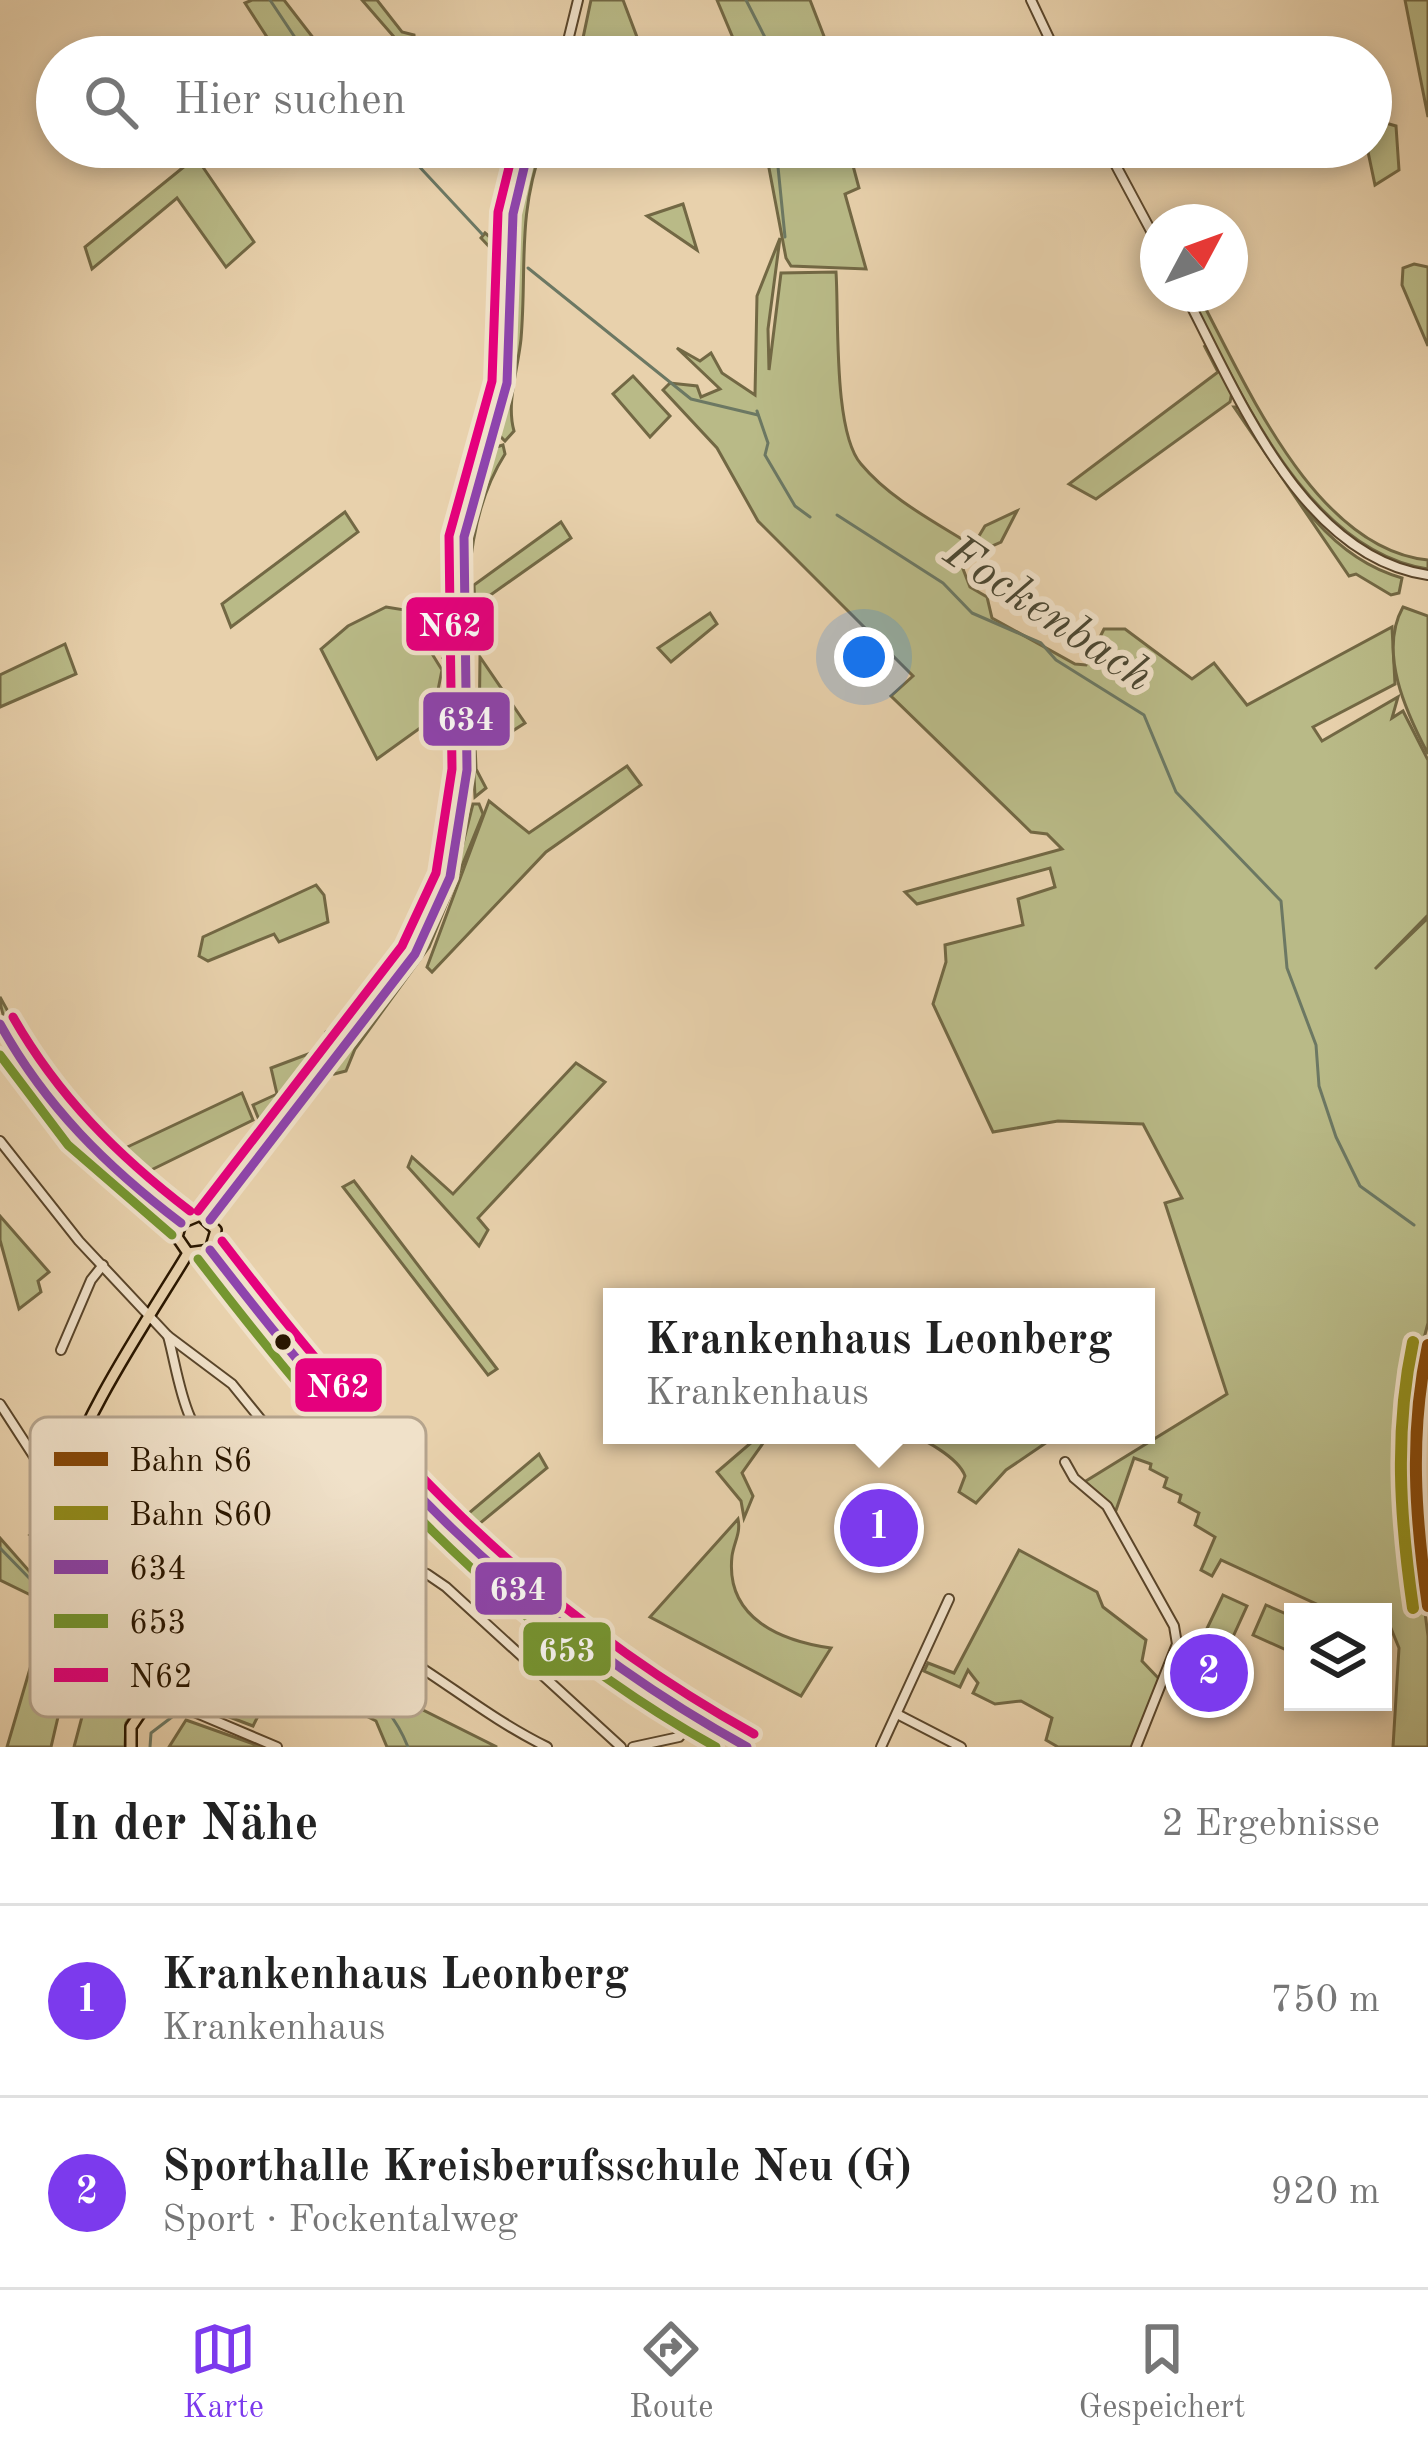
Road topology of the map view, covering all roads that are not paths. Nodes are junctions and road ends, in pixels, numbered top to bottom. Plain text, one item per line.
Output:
1 (578, 0) edge
2 (1030, 0) edge
3 (569, 36) edge
4 (1048, 36) edge
5 (524, 168) edge
6 (1117, 168) edge
7 (1140, 210) edge
8 (1195, 312) edge
9 (1428, 575) edge
10 (0, 1024) edge
11 (0, 1142) edge
12 (210, 1220) junction
13 (181, 1223) junction
14 (210, 1250) junction
15 (188, 1252) junction
16 (103, 1264) junction
17 (153, 1314) junction
18 (168, 1336) junction
19 (61, 1350) dead end
20 (0, 1404) edge
21 (93, 1417) edge
22 (189, 1417) edge
23 (260, 1417) edge
24 (341, 1417) edge
25 (30, 1450) edge
26 (1065, 1462) dead end
27 (426, 1502) edge
28 (426, 1574) edge
29 (950, 1599) dead end
30 (426, 1667) edge
31 (897, 1714) junction
32 (137, 1717) edge
33 (206, 1717) edge
34 (692, 1720) junction
35 (131, 1747) edge
36 (277, 1747) edge
37 (548, 1747) edge
38 (621, 1747) edge
39 (634, 1747) edge
40 (747, 1747) edge
41 (881, 1747) edge
42 (961, 1747) edge
43 (1136, 1747) edge

1 - 3 street
2 - 4 street
5 - 12 street
6 - 7 street
8 - 9 street
10 - 13 main road
11 - 16 street
12 - 13 main road
12 - 14 main road
13 - 15 main road
14 - 15 main road
14 - 24 street
15 - 17 main road
16 - 17 street
16 - 19 street
17 - 18 street
17 - 21 main road
18 - 22 street
18 - 23 street
20 - 25 street
26 - 43 street
27 - 34 street
28 - 38 street
29 - 31 street
30 - 37 street
31 - 41 street
31 - 42 street
32 - 35 main road
33 - 36 street
34 - 39 street
34 - 40 street

